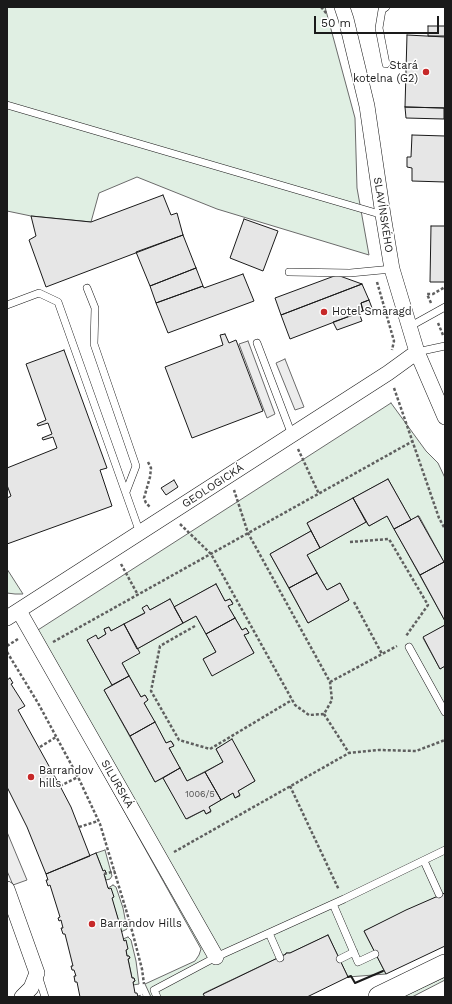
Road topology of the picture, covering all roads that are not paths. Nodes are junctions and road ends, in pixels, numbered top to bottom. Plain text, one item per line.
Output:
1 (342, 7) edge
2 (386, 7) edge
3 (386, 64) dead end
4 (7, 105) edge
5 (383, 215) junction
6 (392, 269) junction
7 (289, 272) dead end
8 (87, 288) dead end
9 (7, 305) edge
10 (445, 307) edge
11 (410, 327) junction
12 (257, 343) dead end
13 (445, 346) edge
14 (417, 352) junction
15 (445, 417) edge
16 (292, 435) junction
17 (126, 492) junction
18 (140, 533) junction
19 (13, 614) edge
20 (409, 647) dead end
21 (445, 712) edge
22 (445, 850) edge
23 (424, 860) junction
24 (7, 890) edge
25 (439, 894) dead end
26 (333, 904) junction
27 (270, 933) junction
28 (354, 952) junction
29 (375, 954) dead end
30 (216, 957) junction
31 (280, 958) dead end
32 (340, 959) dead end
33 (445, 965) edge
34 (37, 973) junction
35 (29, 994) edge
36 (45, 997) edge
37 (157, 997) edge
38 (379, 997) edge

1 - 5 street, SLAVÍNSKÉHO
2 - 3 lane
4 - 5 lane
5 - 6 street, SLAVÍNSKÉHO
6 - 7 lane
6 - 11 street, SLAVÍNSKÉHO
8 - 17 lane
9 - 17 lane
10 - 11 lane
11 - 14 street, SLAVÍNSKÉHO
12 - 16 lane
13 - 14 lane
14 - 15 street, SLAVÍNSKÉHO
14 - 16 street, GEOLOGICKÁ
16 - 18 street, GEOLOGICKÁ
17 - 18 lane
18 - 19 street, GEOLOGICKÁ
19 - 30 street, SILURSKÁ
20 - 21 lane
22 - 23 lane
23 - 25 lane
23 - 26 lane
24 - 34 street
26 - 27 lane
26 - 28 lane
27 - 30 lane
27 - 31 lane
28 - 29 lane
28 - 32 lane
30 - 37 lane
33 - 38 main road
34 - 35 street
34 - 36 lane

